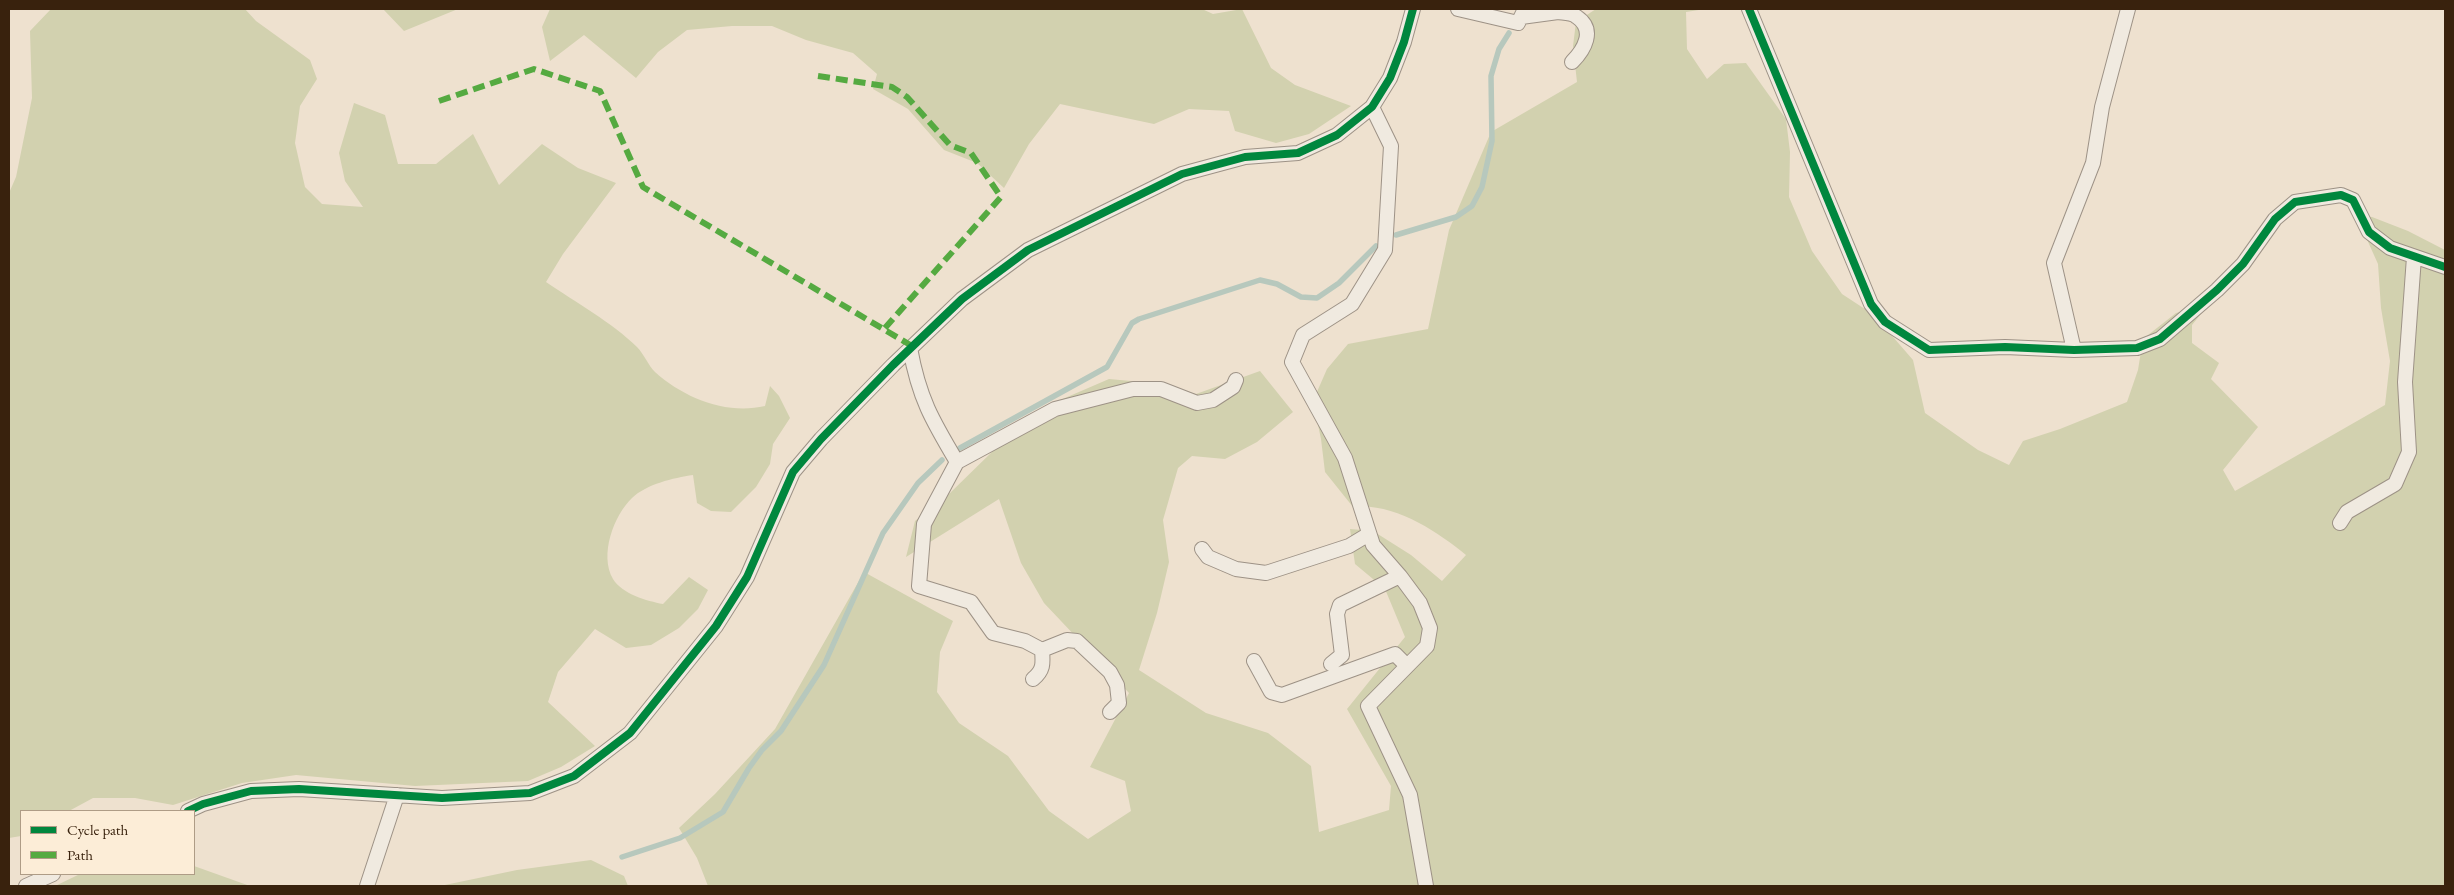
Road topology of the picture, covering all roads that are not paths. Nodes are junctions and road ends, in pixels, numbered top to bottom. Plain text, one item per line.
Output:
1 (1413, 9) edge
2 (1458, 9) edge
3 (1749, 9) edge
4 (2128, 9) edge
5 (1560, 10) edge
6 (1523, 13) edge
7 (1572, 62) dead end
8 (1372, 107) junction
9 (2414, 257) junction
10 (2445, 267) edge
11 (910, 348) junction
12 (2074, 350) junction
13 (1236, 380) dead end
14 (957, 462) junction
15 (2340, 523) dead end
16 (1369, 534) junction
17 (1202, 549) dead end
18 (1400, 576) junction
19 (1042, 650) junction
20 (1254, 661) dead end
21 (1331, 664) dead end
22 (1407, 666) junction
23 (1033, 679) dead end
24 (1110, 712) dead end
25 (397, 795) junction
26 (190, 810) edge
27 (51, 875) edge
28 (26, 886) edge
29 (367, 886) edge
30 (1426, 886) edge

1 - 8 street
2 - 6 street
3 - 12 street
4 - 12 street
5 - 6 street
5 - 7 street
8 - 11 street
8 - 16 street
9 - 10 street
9 - 12 street
9 - 15 street
11 - 14 street
11 - 25 street
13 - 14 street
14 - 19 street
16 - 17 street
16 - 18 street
18 - 21 street
18 - 22 street
19 - 23 street
19 - 24 street
20 - 22 street
22 - 30 street
25 - 26 street
25 - 29 street
27 - 28 street

